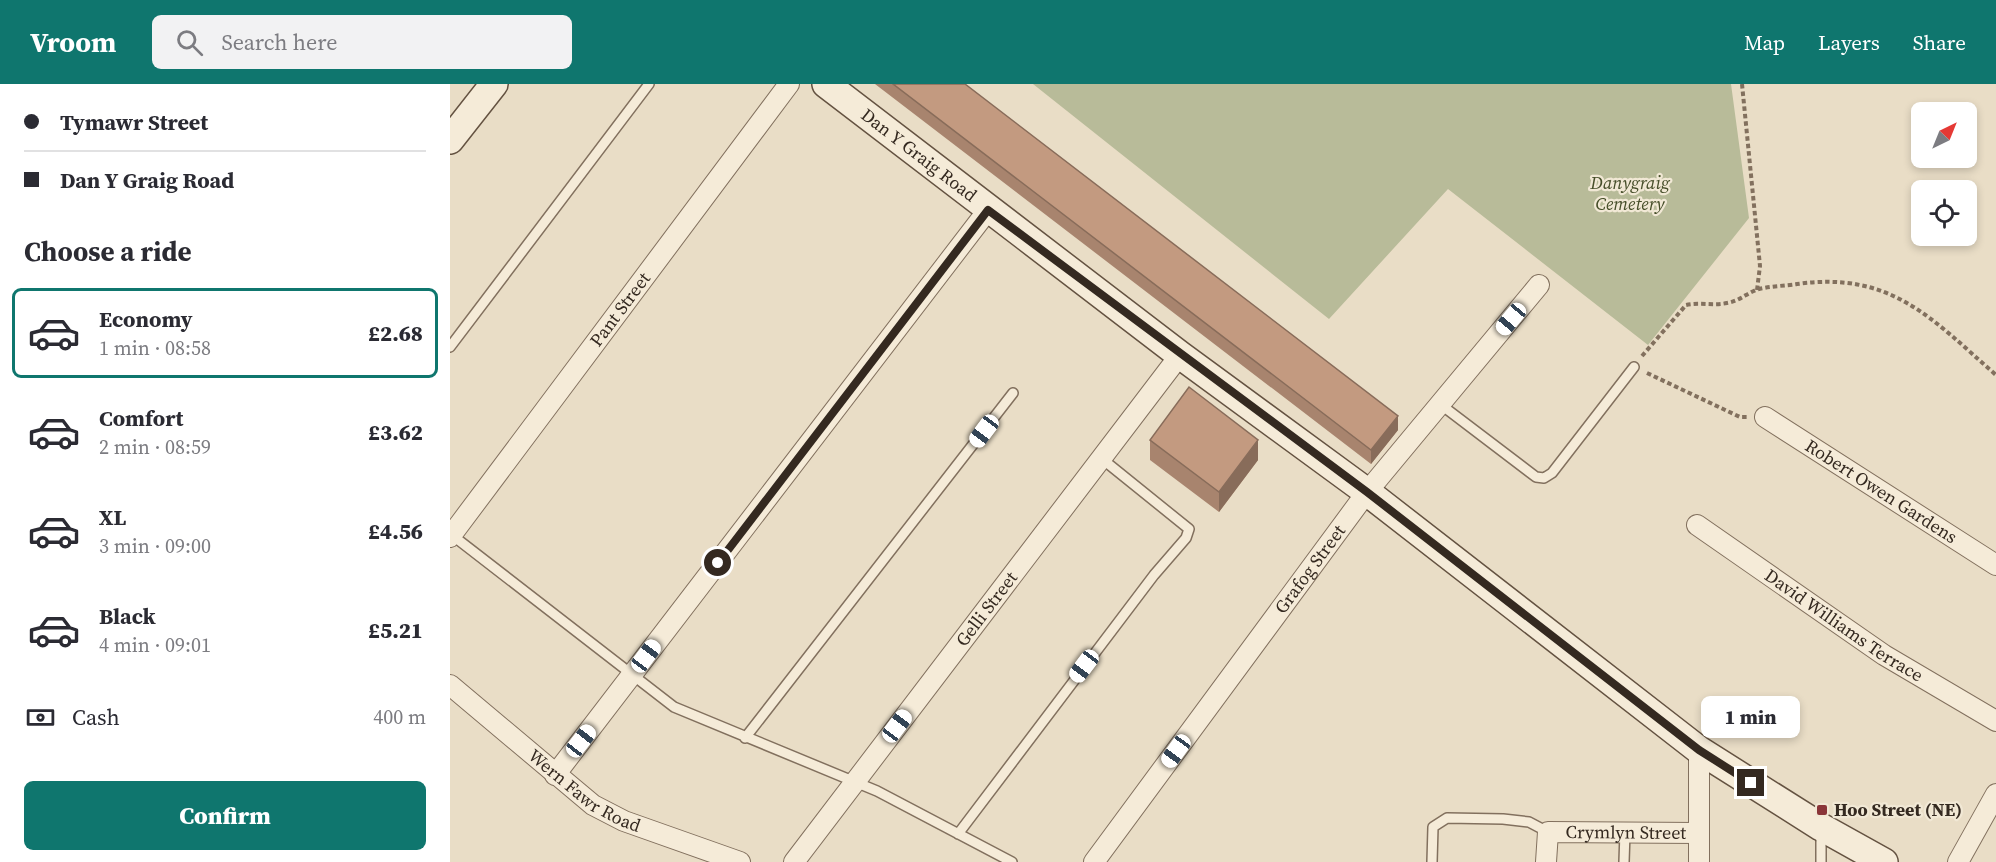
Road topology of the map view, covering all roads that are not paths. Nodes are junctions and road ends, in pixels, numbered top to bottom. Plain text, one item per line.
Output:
1 (494, 84) edge
2 (649, 84) edge
3 (789, 84) edge
4 (826, 84) edge
5 (450, 140) edge
6 (988, 210) junction
7 (1539, 285) dead end
8 (450, 347) edge
9 (1180, 355) junction
10 (1634, 367) road end
11 (1013, 393) dead end
12 (1440, 404) junction
13 (1766, 417) road end
14 (1101, 458) junction
15 (1367, 492) junction
16 (1697, 525) dead end
17 (451, 536) edge
18 (1996, 565) edge
19 (632, 674) junction
20 (450, 685) edge
21 (1996, 721) edge
22 (745, 738) junction
23 (1699, 750) junction
24 (555, 775) junction
25 (854, 783) junction
26 (1996, 794) edge
27 (1821, 827) junction
28 (1548, 832) junction
29 (1625, 832) junction
30 (1698, 832) junction
31 (958, 834) junction
32 (740, 862) edge
33 (794, 862) edge
34 (1012, 862) edge
35 (1094, 862) edge
36 (1432, 862) edge
37 (1546, 862) edge
38 (1624, 862) edge
39 (1699, 862) edge
40 (1821, 862) edge
41 (1884, 862) edge
42 (1958, 862) edge

1 - 5 street
2 - 8 lane
3 - 17 street, Pant Street
4 - 6 street, Dan Y Graig Road
6 - 9 street, Dan Y Graig Road
6 - 19 street
7 - 12 street, Grafog Street
9 - 14 street, Gelli Street
9 - 15 street, Dan Y Graig Road
10 - 12 lane
11 - 22 lane
12 - 15 street, Grafog Street
13 - 18 street, Robert Owen Gardens
14 - 25 street, Gelli Street
14 - 31 lane
15 - 23 street, Dan Y Graig Road
15 - 35 street, Grafog Street
16 - 21 street, David Williams Terrace
17 - 19 lane
19 - 22 lane
19 - 24 street
20 - 24 street, Wern Fawr Road
22 - 25 lane
23 - 27 street, Dan Y Graig Road
23 - 30 street
24 - 32 street, Wern Fawr Road
25 - 31 lane
25 - 33 street, Gelli Street
26 - 42 street
27 - 40 lane
27 - 41 street, Dan Y Graig Road
28 - 29 street, Crymlyn Street
28 - 36 lane
28 - 37 street, Crymlyn Street
29 - 30 street, Crymlyn Street
29 - 38 lane
30 - 39 street
31 - 34 lane

